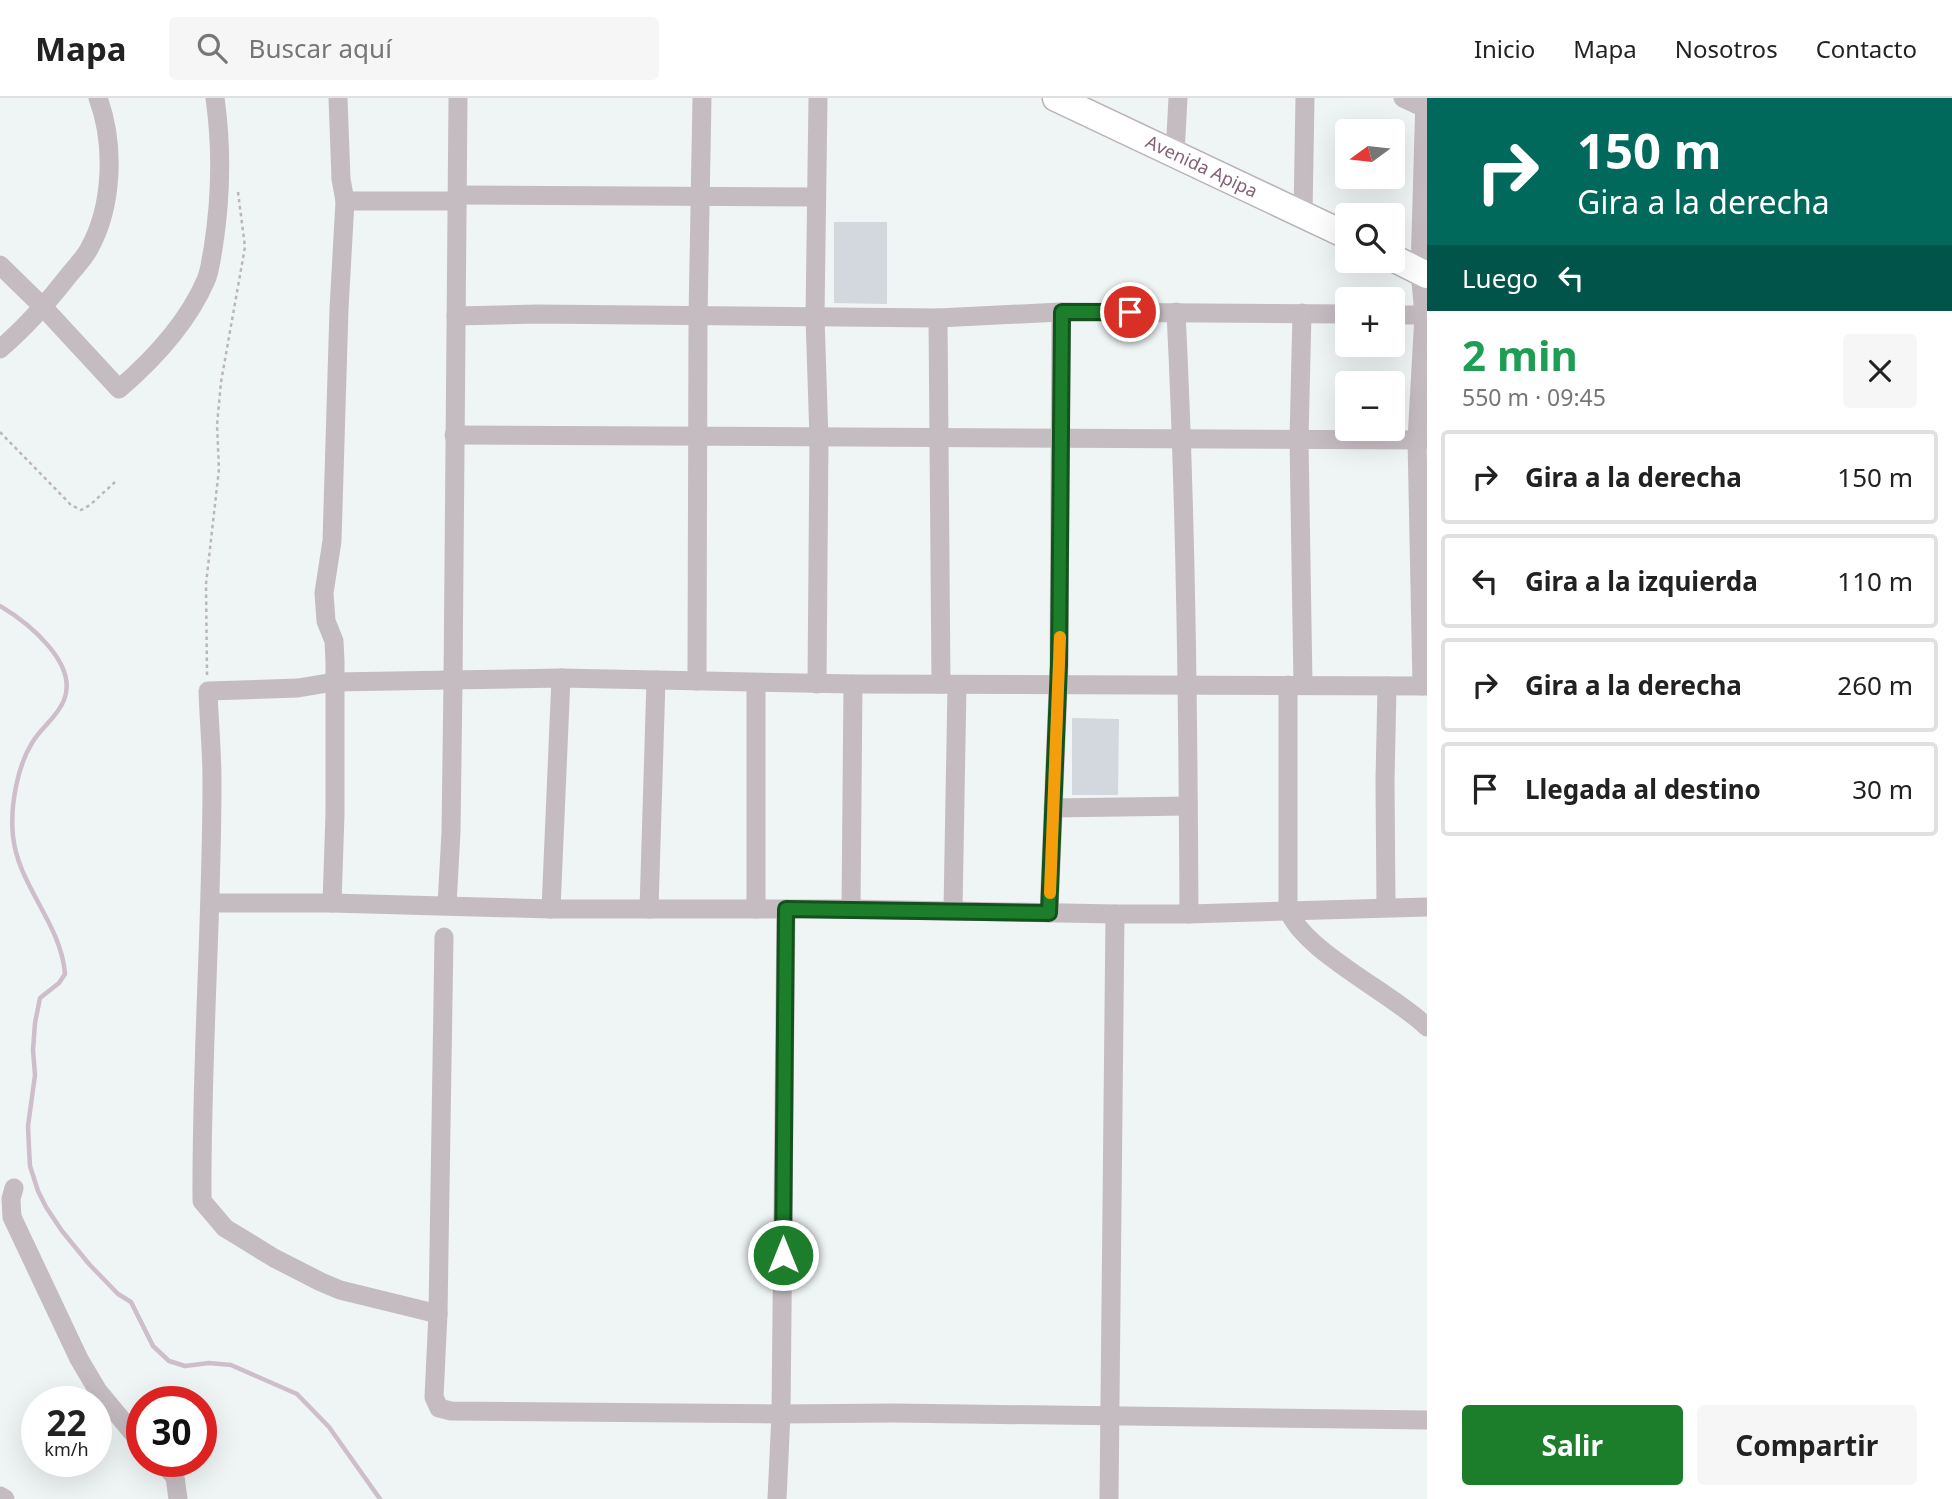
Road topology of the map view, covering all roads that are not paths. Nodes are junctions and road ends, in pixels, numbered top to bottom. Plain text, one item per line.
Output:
1 (98, 98) edge
2 (215, 98) edge
3 (338, 98) edge
4 (458, 98) edge
5 (702, 98) edge
6 (818, 98) edge
7 (1056, 98) edge
8 (1178, 98) edge
9 (1305, 98) edge
10 (1403, 98) edge
11 (1426, 105) edge
12 (1175, 154) junction
13 (700, 197) junction
14 (816, 197) junction
15 (457, 198) junction
16 (345, 201) junction
17 (1303, 214) junction
18 (1335, 230) edge
19 (1405, 264) edge
20 (0, 265) edge
21 (1423, 273) edge
22 (44, 308) junction
23 (1062, 312) junction
24 (1176, 312) junction
25 (1302, 313) junction
26 (1335, 314) edge
27 (1405, 315) edge
28 (1424, 315) junction
29 (456, 316) junction
30 (698, 317) junction
31 (816, 317) junction
32 (938, 318) junction
33 (0, 349) edge
34 (454, 435) junction
35 (698, 437) junction
36 (939, 437) junction
37 (1062, 437) junction
38 (819, 439) junction
39 (1299, 439) junction
40 (1422, 439) edge
41 (1183, 440) junction
42 (561, 678) junction
43 (656, 680) junction
44 (697, 681) junction
45 (334, 682) junction
46 (453, 682) junction
47 (756, 682) junction
48 (817, 684) junction
49 (853, 684) junction
50 (1188, 684) junction
51 (949, 685) junction
52 (1058, 685) junction
53 (1295, 685) junction
54 (1387, 686) junction
55 (1424, 686) edge
56 (1188, 806) junction
57 (1053, 808) junction
58 (211, 903) junction
59 (332, 903) junction
60 (447, 905) junction
61 (1427, 906) edge
62 (1386, 907) junction
63 (551, 909) junction
64 (649, 909) junction
65 (756, 909) junction
66 (786, 909) junction
67 (851, 909) junction
68 (1288, 909) junction
69 (953, 910) junction
70 (1049, 913) junction
71 (1115, 914) junction
72 (1189, 914) junction
73 (443, 937) dead end
74 (1427, 1027) edge
75 (14, 1188) dead end
76 (438, 1314) junction
77 (781, 1414) junction
78 (1110, 1415) junction
79 (1427, 1420) edge
80 (126, 1425) edge
81 (175, 1477) edge
82 (0, 1496) edge
83 (5, 1499) edge
84 (178, 1499) edge
85 (777, 1499) edge
86 (1109, 1499) edge

1 - 22 street
2 - 22 street
3 - 16 street
4 - 15 street
5 - 13 street
6 - 14 street
7 - 12 street, Avenida Apipa
8 - 12 street
9 - 17 street
10 - 11 street
11 - 21 street
12 - 17 street, Avenida Apipa
13 - 14 street
13 - 15 street
13 - 30 street
14 - 31 street
15 - 16 street
15 - 29 street
16 - 45 street
17 - 18 street, Avenida Apipa
19 - 21 street
20 - 22 street
21 - 28 street
22 - 33 street
23 - 24 street
23 - 32 street
23 - 37 street
24 - 25 street
24 - 41 street
25 - 26 street
25 - 39 street
27 - 28 street
28 - 40 street
29 - 30 street
29 - 34 street
30 - 31 street
30 - 35 street
31 - 32 street
31 - 38 street
32 - 36 street
34 - 35 street
34 - 46 street
35 - 38 street
35 - 44 street
36 - 37 street
36 - 38 street
36 - 51 street
37 - 41 street
37 - 52 street
38 - 48 street
39 - 40 street
39 - 41 street
39 - 53 street
40 - 55 street
41 - 50 street
42 - 43 street
42 - 46 street
42 - 63 street
43 - 44 street
43 - 64 street
44 - 47 street
45 - 46 street
45 - 58 street
45 - 59 street
46 - 60 street
47 - 48 street
47 - 65 street
48 - 49 street
49 - 51 street
49 - 67 street
50 - 52 street
50 - 53 street
50 - 56 street
51 - 52 street
51 - 69 street
52 - 57 street
53 - 54 street
53 - 68 street
54 - 55 street
54 - 62 street
56 - 57 street
56 - 72 street
57 - 70 street
58 - 59 street
58 - 76 street
59 - 60 street
60 - 63 street
61 - 62 street
62 - 68 street
63 - 64 street
64 - 65 street
65 - 66 street
66 - 67 street
66 - 77 street
67 - 69 street
68 - 72 street
68 - 74 street
69 - 70 street
70 - 71 street
71 - 72 street
71 - 78 street
73 - 76 street
75 - 80 street
76 - 77 street
77 - 78 street
77 - 85 street
78 - 79 street
78 - 86 street
81 - 84 street
82 - 83 street

